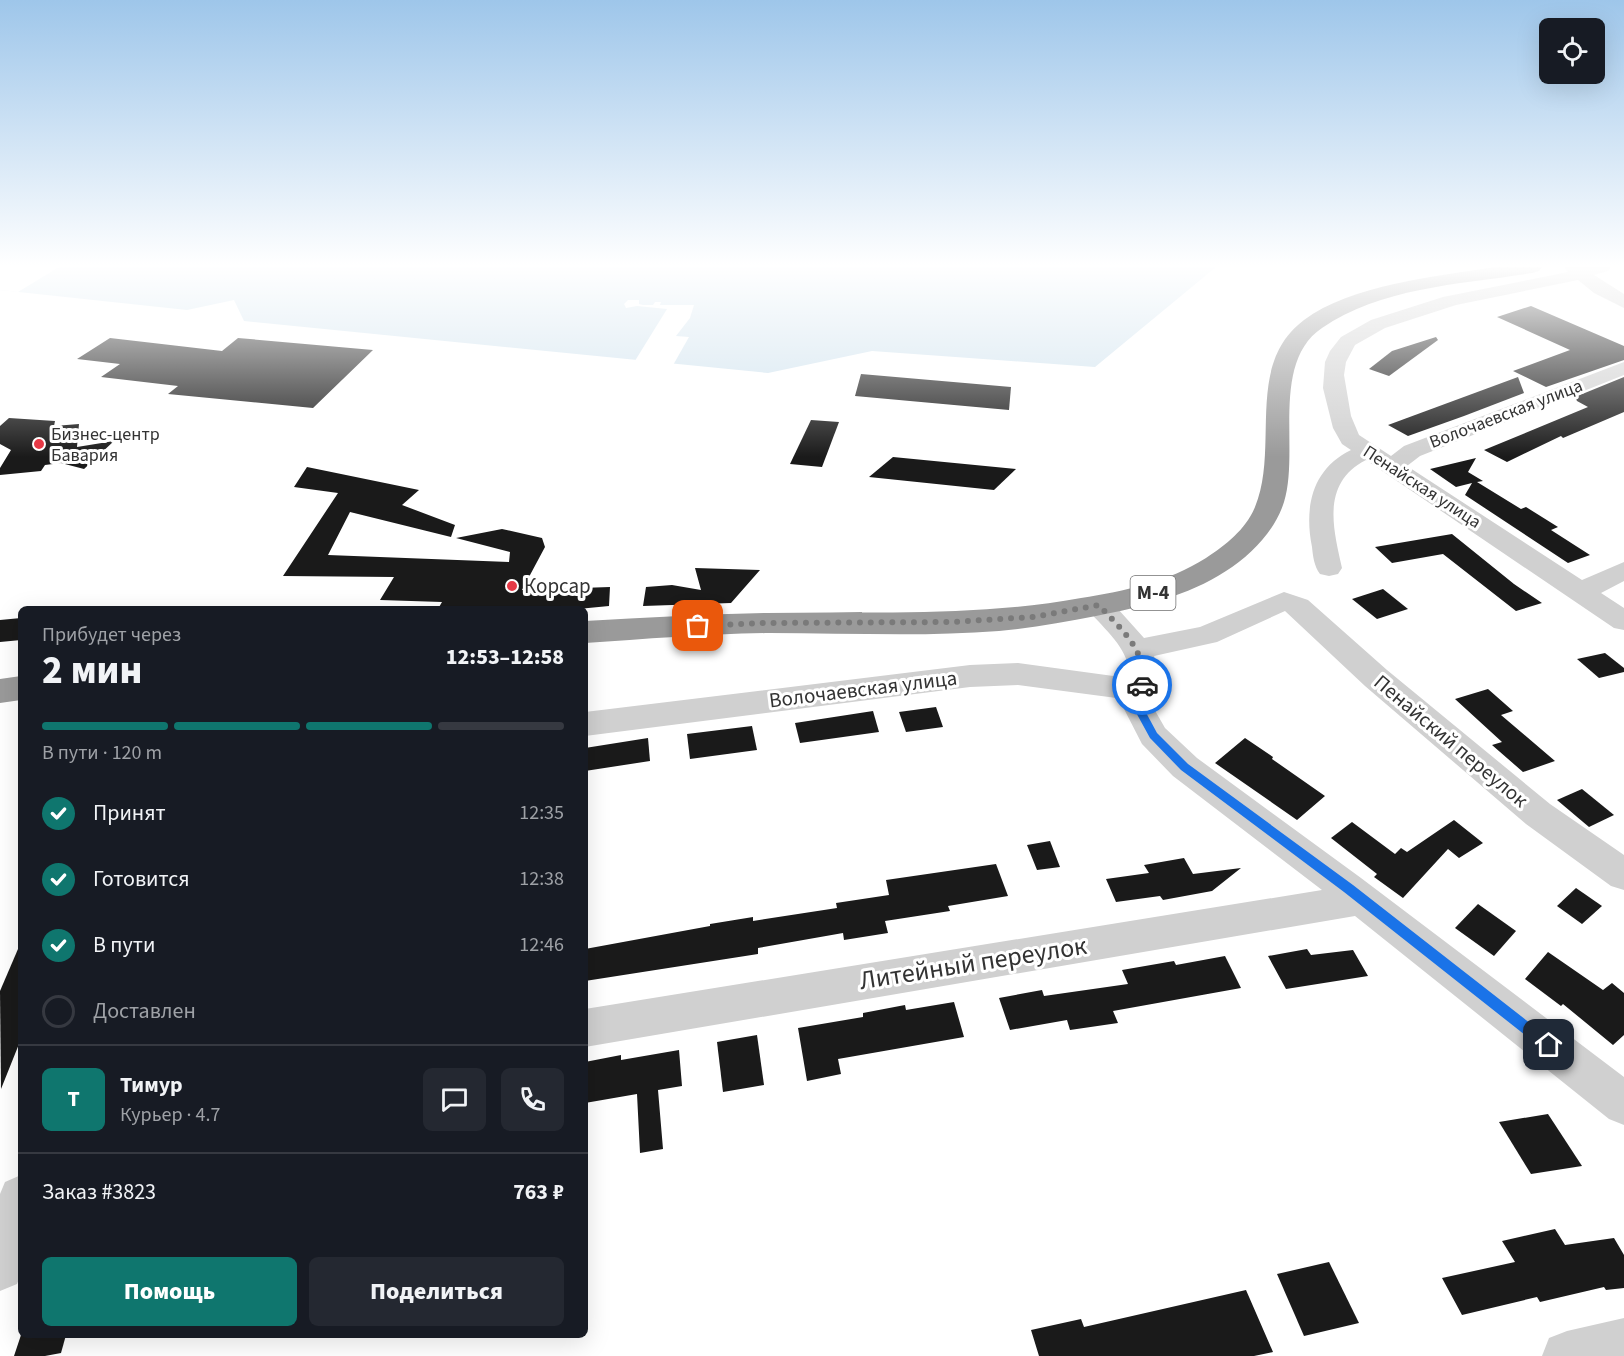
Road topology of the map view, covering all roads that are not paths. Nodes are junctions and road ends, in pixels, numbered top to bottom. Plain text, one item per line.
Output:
1 (1305, 330) edge
2 (1368, 330) edge
3 (1624, 368) edge
4 (1366, 451) junction
5 (1392, 466) junction
6 (1329, 568) dead end
7 (1624, 570) edge
8 (1581, 592) junction
9 (1099, 605) junction
10 (1624, 621) edge
11 (588, 632) edge
12 (1138, 649) junction
13 (18, 688) edge
14 (0, 691) edge
15 (1141, 691) junction
16 (588, 724) edge
17 (1624, 875) edge
18 (1361, 899) junction
19 (588, 1028) edge
20 (1624, 1104) edge
21 (18, 1208) edge
22 (0, 1267) edge
23 (1624, 1343) edge
24 (1567, 1356) edge

1 - 9 highway, М-4
2 - 4 street, Пенайская улица
3 - 5 street, Волочаевская улица
4 - 5 street, Пенайская улица
4 - 6 street
5 - 8 street, Пенайская улица
7 - 8 street
8 - 10 street, Пенайская улица
9 - 11 highway, М-4
9 - 12 street
12 - 15 street
12 - 17 street, Пенайский переулок
13 - 14 highway
15 - 16 street, Волочаевская улица
15 - 18 street
18 - 19 street, Литейный переулок
18 - 20 street
21 - 22 street
23 - 24 street

